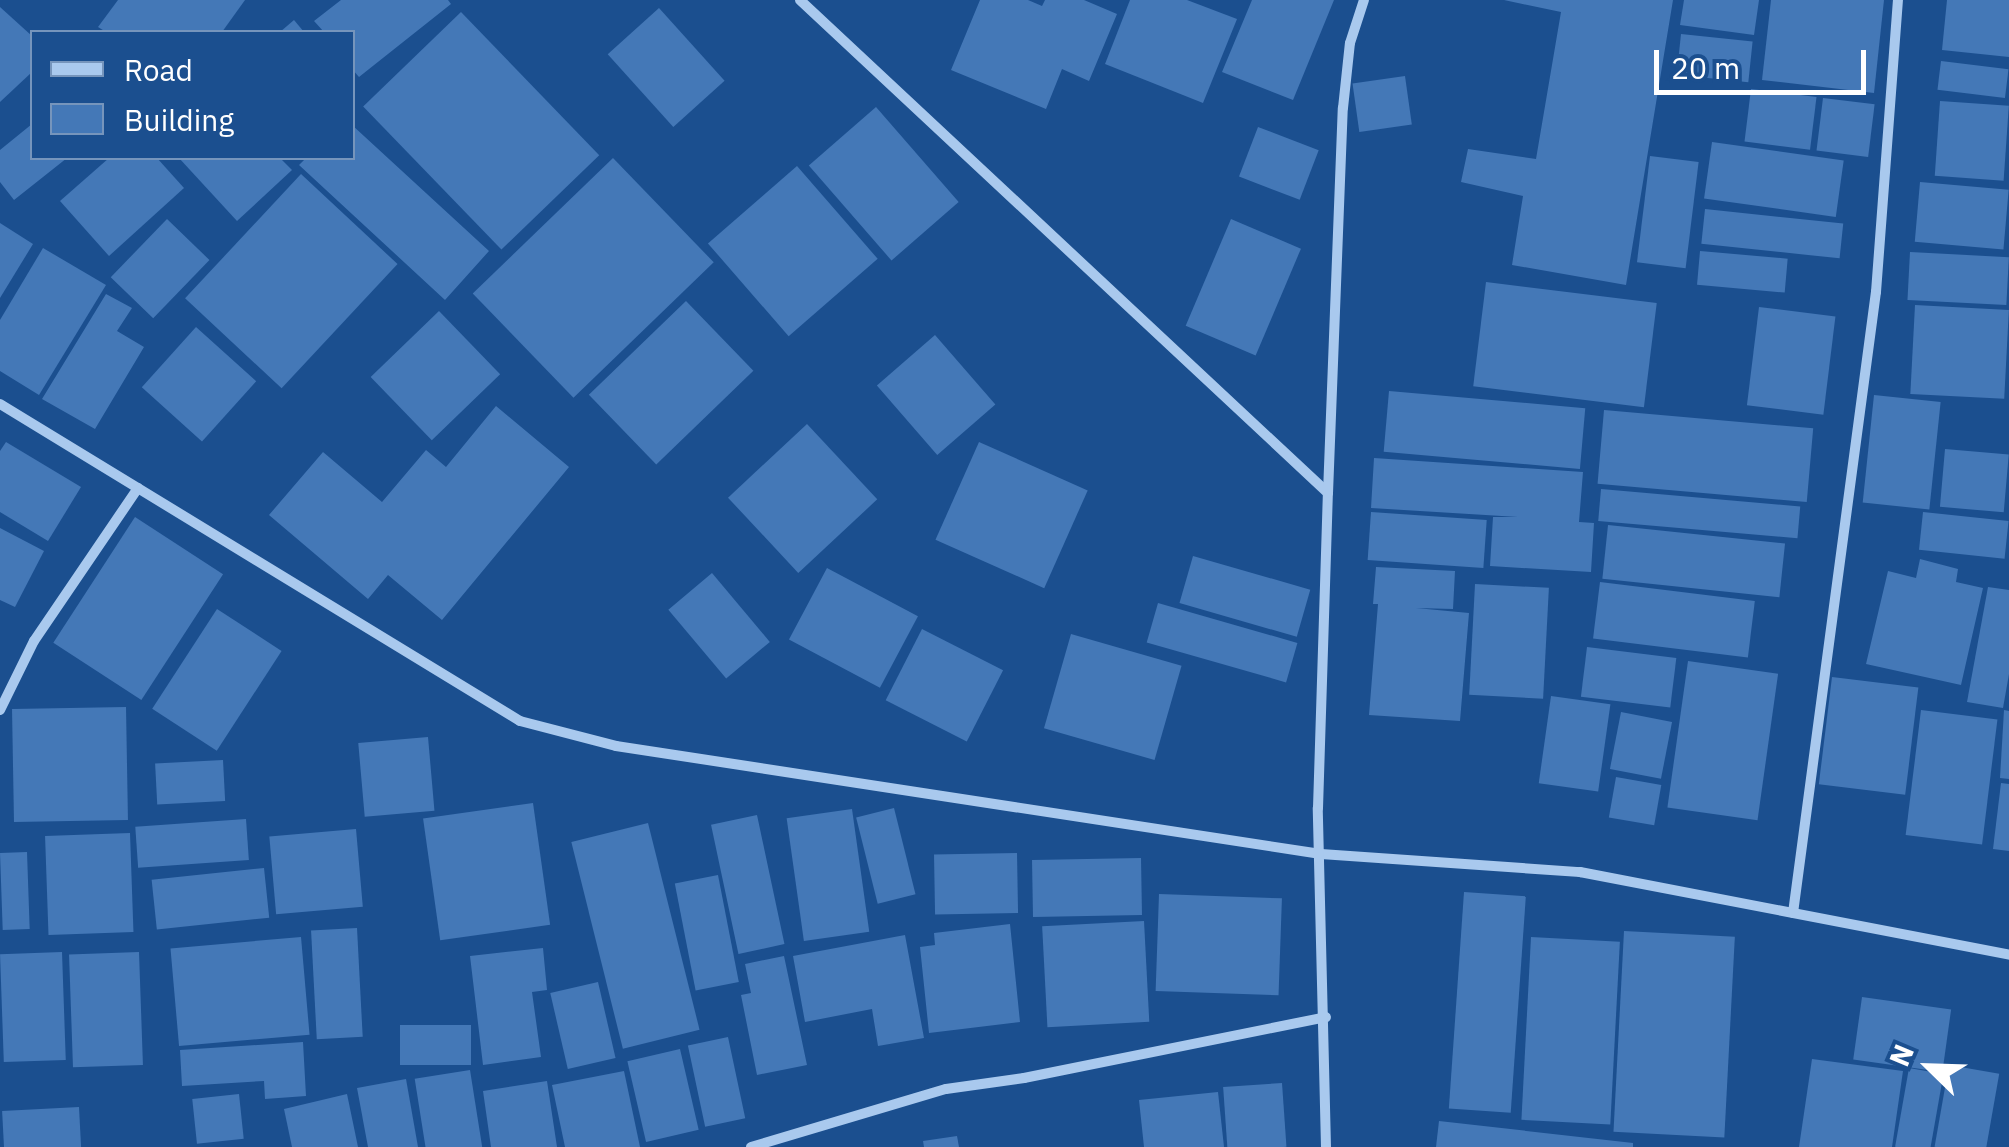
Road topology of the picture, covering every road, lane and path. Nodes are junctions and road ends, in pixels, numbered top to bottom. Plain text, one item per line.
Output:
1 (800, 0) edge
2 (1364, 0) edge
3 (1898, 0) edge
4 (0, 404) edge
5 (138, 488) junction
6 (1328, 492) junction
7 (0, 710) edge
8 (1321, 854) junction
9 (1793, 913) junction
10 (2009, 954) edge
11 (1326, 1016) junction
12 (750, 1147) edge
13 (1326, 1147) edge

1 - 6 street
2 - 6 street
3 - 9 street
4 - 5 street
5 - 7 street
5 - 8 street
6 - 8 street
8 - 9 street
8 - 11 street
9 - 10 street
11 - 12 street
11 - 13 street

